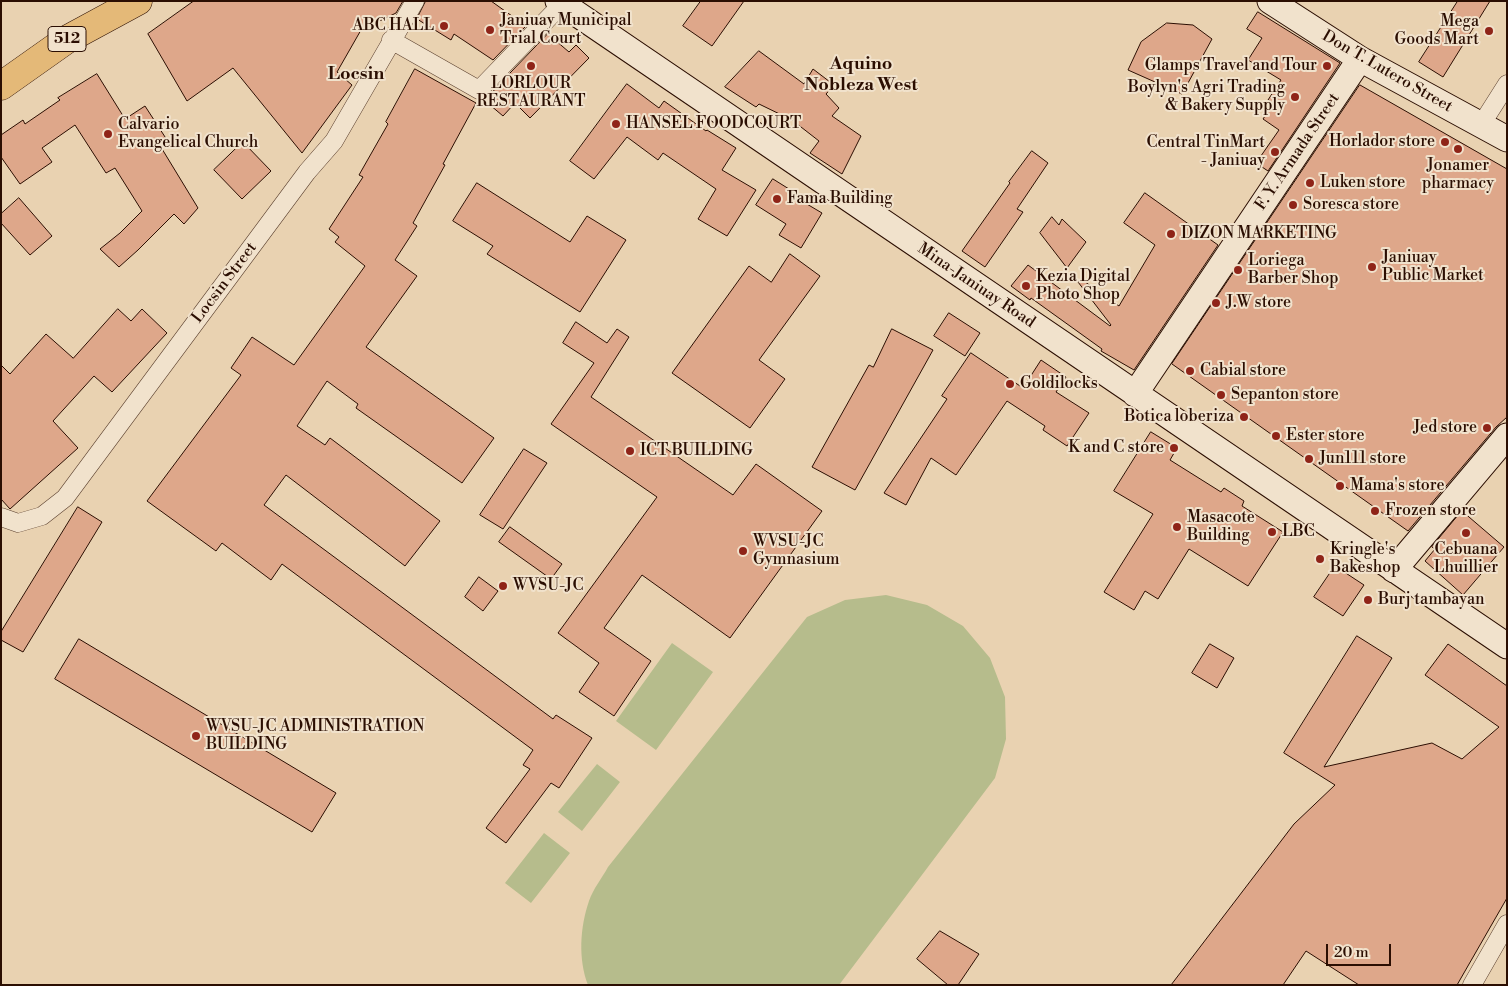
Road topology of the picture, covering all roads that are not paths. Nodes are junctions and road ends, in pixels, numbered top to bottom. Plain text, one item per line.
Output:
1 (138, 1) edge
2 (415, 1) edge
3 (1270, 1) edge
4 (560, 3) edge
5 (391, 40) junction
6 (1360, 59) junction
7 (1507, 84) edge
8 (1, 86) edge
9 (1481, 125) junction
10 (1507, 139) edge
11 (1135, 394) junction
12 (1507, 436) edge
13 (1, 517) edge
14 (1394, 570) junction
15 (1507, 646) edge
16 (1507, 924) edge
17 (1472, 985) edge

1 - 8 main road, 512
2 - 5 street, Locsin Street
3 - 6 main road, Don T. Lutero Street
4 - 5 street
4 - 11 main road, Mina-Janiuay Road
5 - 13 street, Locsin Street
6 - 9 main road, Don T. Lutero Street
6 - 11 main road, F. Y. Armada Street
7 - 9 street
9 - 10 main road, Don T. Lutero Street
11 - 14 main road, Mina-Janiuay Road
12 - 14 main road
14 - 15 main road, Mina-Janiuay Road
16 - 17 street

